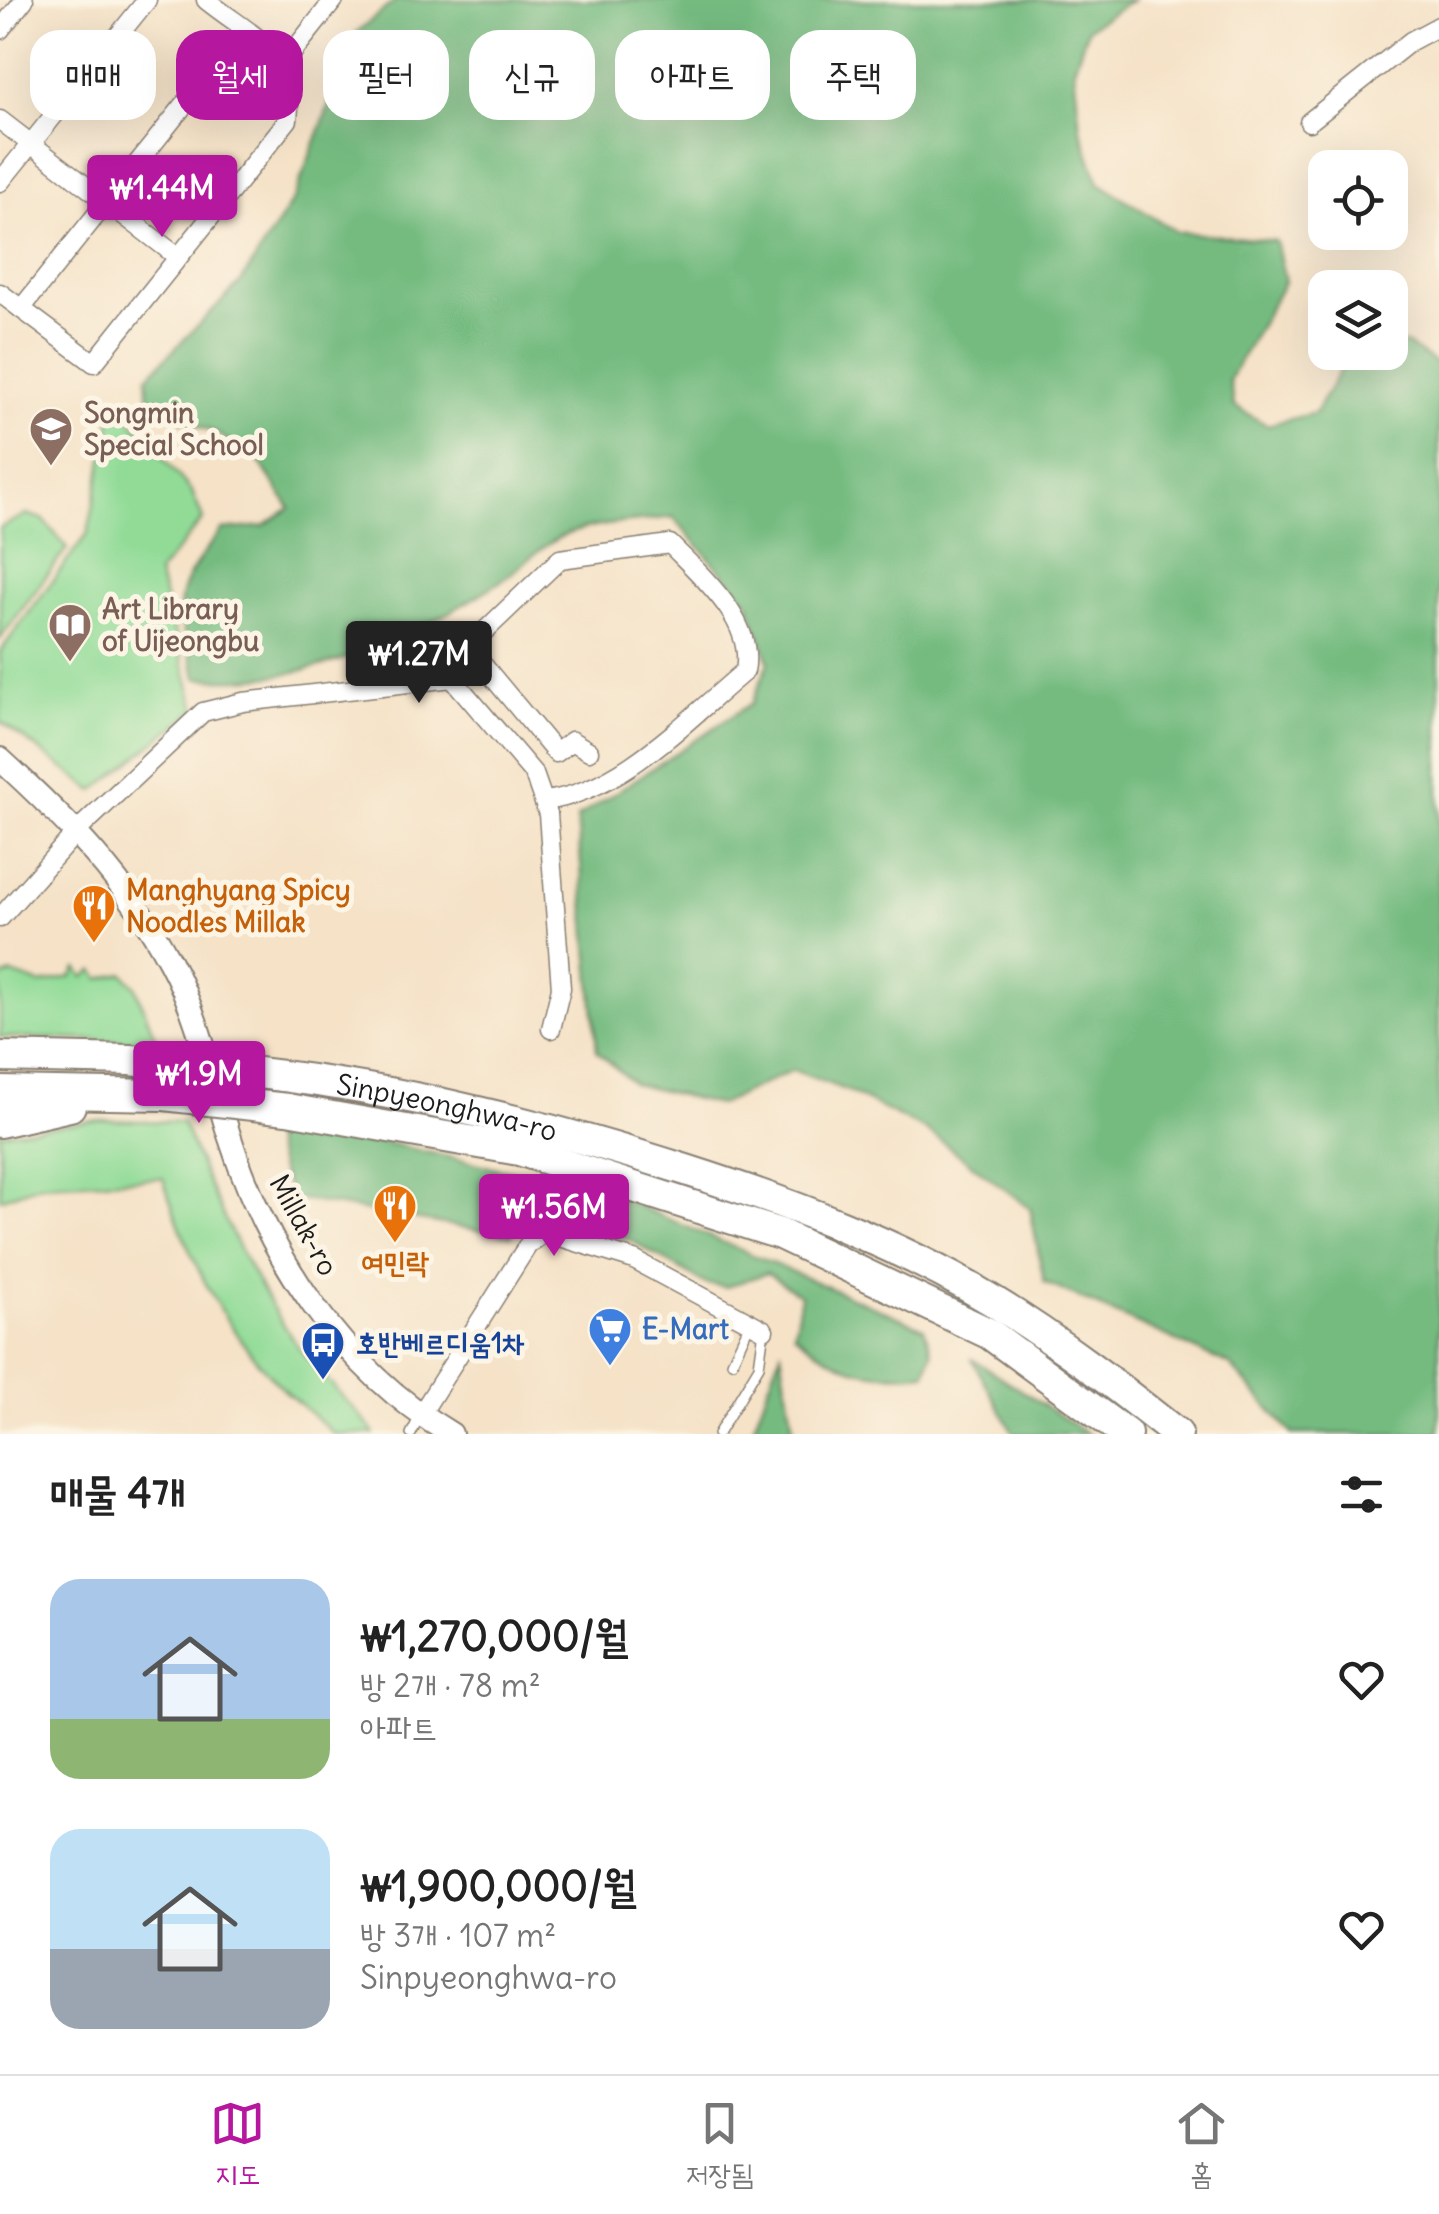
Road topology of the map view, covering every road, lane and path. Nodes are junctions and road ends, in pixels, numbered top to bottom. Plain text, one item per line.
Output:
1 (24, 0) edge
2 (147, 0) edge
3 (206, 0) edge
4 (334, 0) edge
5 (1439, 26) edge
6 (0, 30) edge
7 (244, 30) edge
8 (303, 38) edge
9 (176, 115) edge
10 (0, 120) edge
11 (288, 120) edge
12 (1308, 122) dead end
13 (32, 145) junction
14 (0, 182) edge
15 (104, 204) junction
16 (178, 258) junction
17 (0, 293) edge
18 (21, 309) junction
19 (589, 751) dead end
20 (0, 759) edge
21 (544, 802) junction
22 (78, 830) junction
23 (0, 918) edge
24 (551, 1029) dead end
25 (0, 1057) edge
26 (0, 1092) edge
27 (155, 1094) junction
28 (0, 1122) edge
29 (758, 1327) junction
30 (732, 1362) dead end
31 (416, 1424) edge
32 (451, 1434) edge
33 (718, 1434) edge
34 (1126, 1434) edge
35 (1177, 1434) edge

1 - 6 street
2 - 13 street
3 - 7 street
4 - 8 street
5 - 12 street
9 - 15 street
10 - 13 street
11 - 16 street
13 - 14 street
13 - 15 street
15 - 16 street
15 - 18 street
16 - 18 street
17 - 18 street
19 - 21 street
20 - 22 main road, Millak-ro
21 - 22 street
21 - 24 street
22 - 23 street
22 - 31 main road, Millak-ro
25 - 35 highway, Sinpyeonghwa-ro, bridge
26 - 27 highway, Sinpyeonghwa-ro
27 - 28 highway
27 - 34 highway, Sinpyeonghwa-ro, bridge
29 - 30 lane
29 - 31 street
29 - 33 lane
31 - 32 main road, Millak-ro

